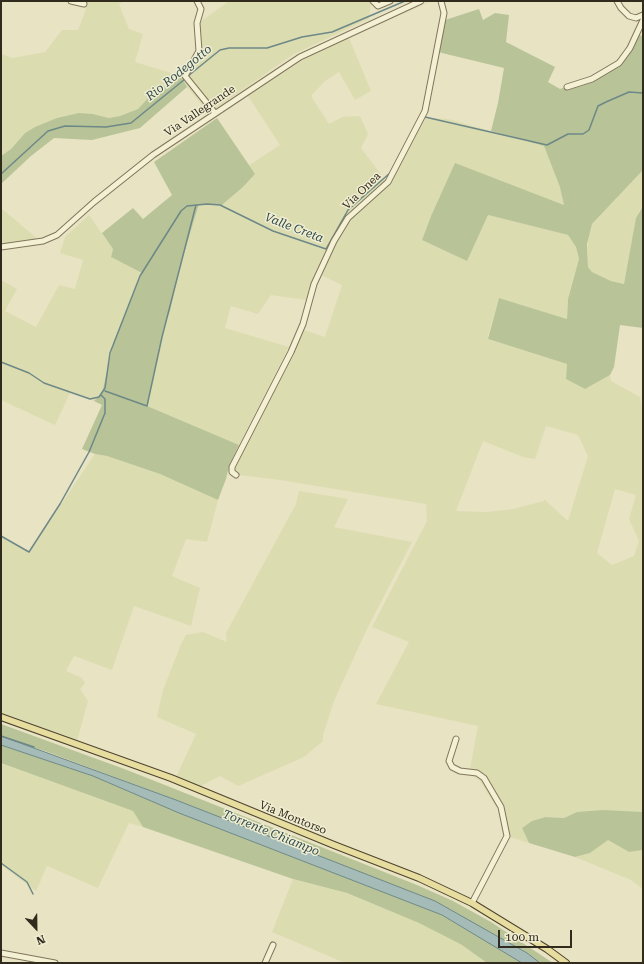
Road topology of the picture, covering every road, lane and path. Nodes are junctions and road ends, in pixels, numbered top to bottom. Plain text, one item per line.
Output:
1 (71, 1) edge
2 (197, 1) edge
3 (373, 1) edge
4 (390, 1) edge
5 (421, 1) edge
6 (441, 1) edge
7 (617, 1) edge
8 (84, 4) dead end
9 (643, 15) edge
10 (643, 20) edge
11 (567, 87) dead end
12 (215, 113) junction
13 (1, 247) edge
14 (236, 475) dead end
15 (1, 717) edge
16 (456, 739) dead end
17 (472, 903) junction
18 (273, 945) dead end
19 (1, 953) edge
20 (55, 963) edge
21 (265, 963) edge
22 (566, 963) edge

1 - 8 street
2 - 12 street
3 - 4 street
5 - 12 street, Via Vallegrande
6 - 14 street, Via Onea
7 - 9 street
10 - 11 street
12 - 13 street, Via Vallegrande
15 - 17 main road, Via Montorso
16 - 17 street
17 - 22 main road, Via Montorso
18 - 21 street
19 - 20 street

